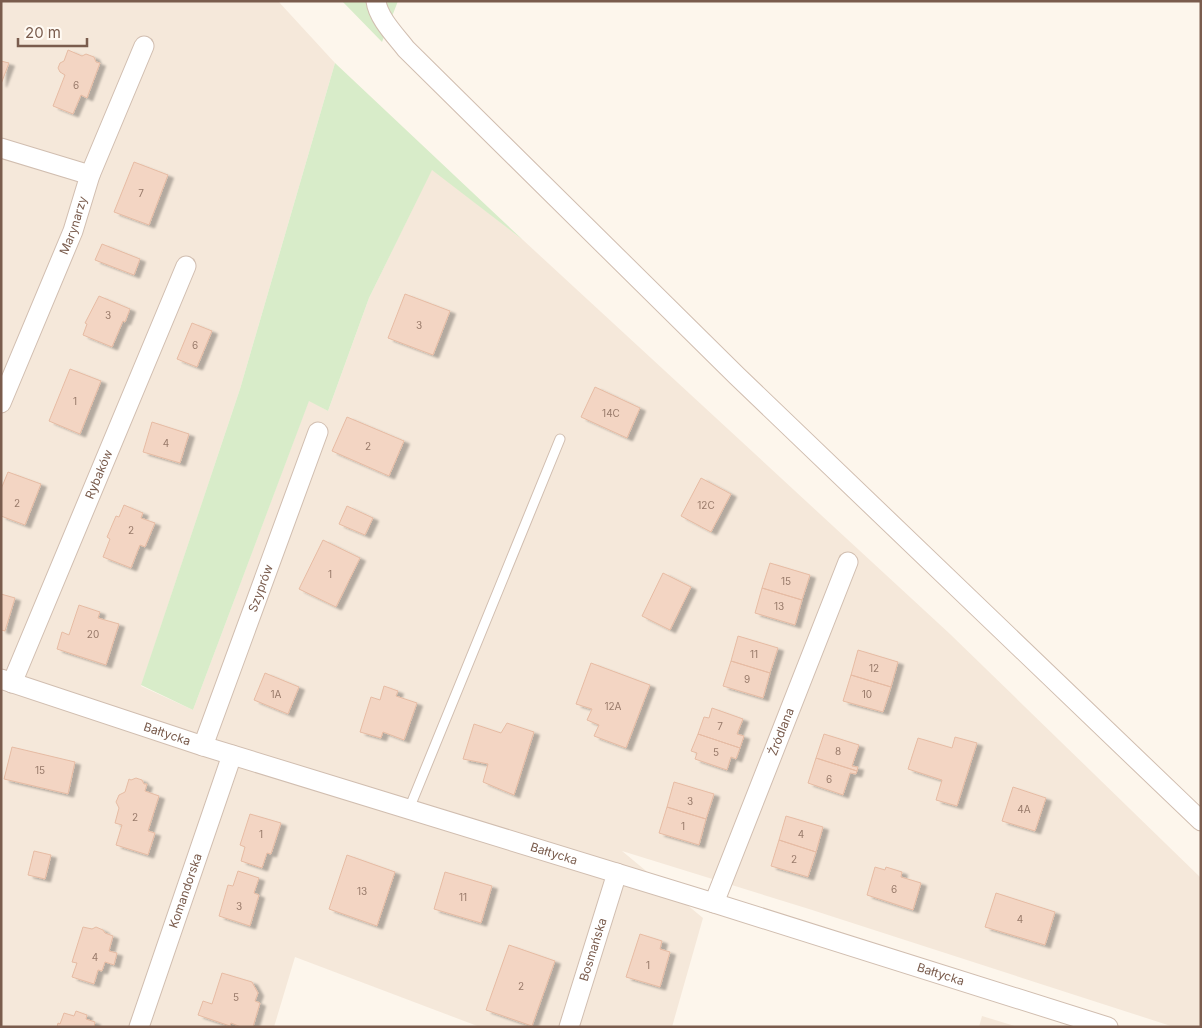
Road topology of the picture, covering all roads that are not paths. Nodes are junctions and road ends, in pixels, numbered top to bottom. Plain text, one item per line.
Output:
1 (376, 1) edge
2 (144, 46) dead end
3 (1, 148) edge
4 (90, 175) junction
5 (186, 266) dead end
6 (1, 403) edge
7 (318, 432) dead end
8 (560, 439) dead end
9 (848, 562) dead end
10 (7, 681) edge
11 (203, 746) junction
12 (232, 755) junction
13 (410, 809) junction
14 (1201, 821) edge
15 (617, 873) junction
16 (714, 903) junction
17 (139, 1027) edge
18 (569, 1027) edge
19 (1108, 1027) edge

1 - 14 street
2 - 4 street, Marynarzy
3 - 4 street
4 - 6 street, Marynarzy
5 - 10 street, Rybaków
7 - 11 street, Szyprów
8 - 13 lane
9 - 16 street, Źródlana
10 - 11 street, Bałtycka
11 - 12 street, Bałtycka
12 - 13 street, Bałtycka
12 - 17 street, Komandorska
13 - 15 street, Bałtycka
15 - 16 street, Bałtycka
15 - 18 street, Bosmańska
16 - 19 street, Bałtycka

